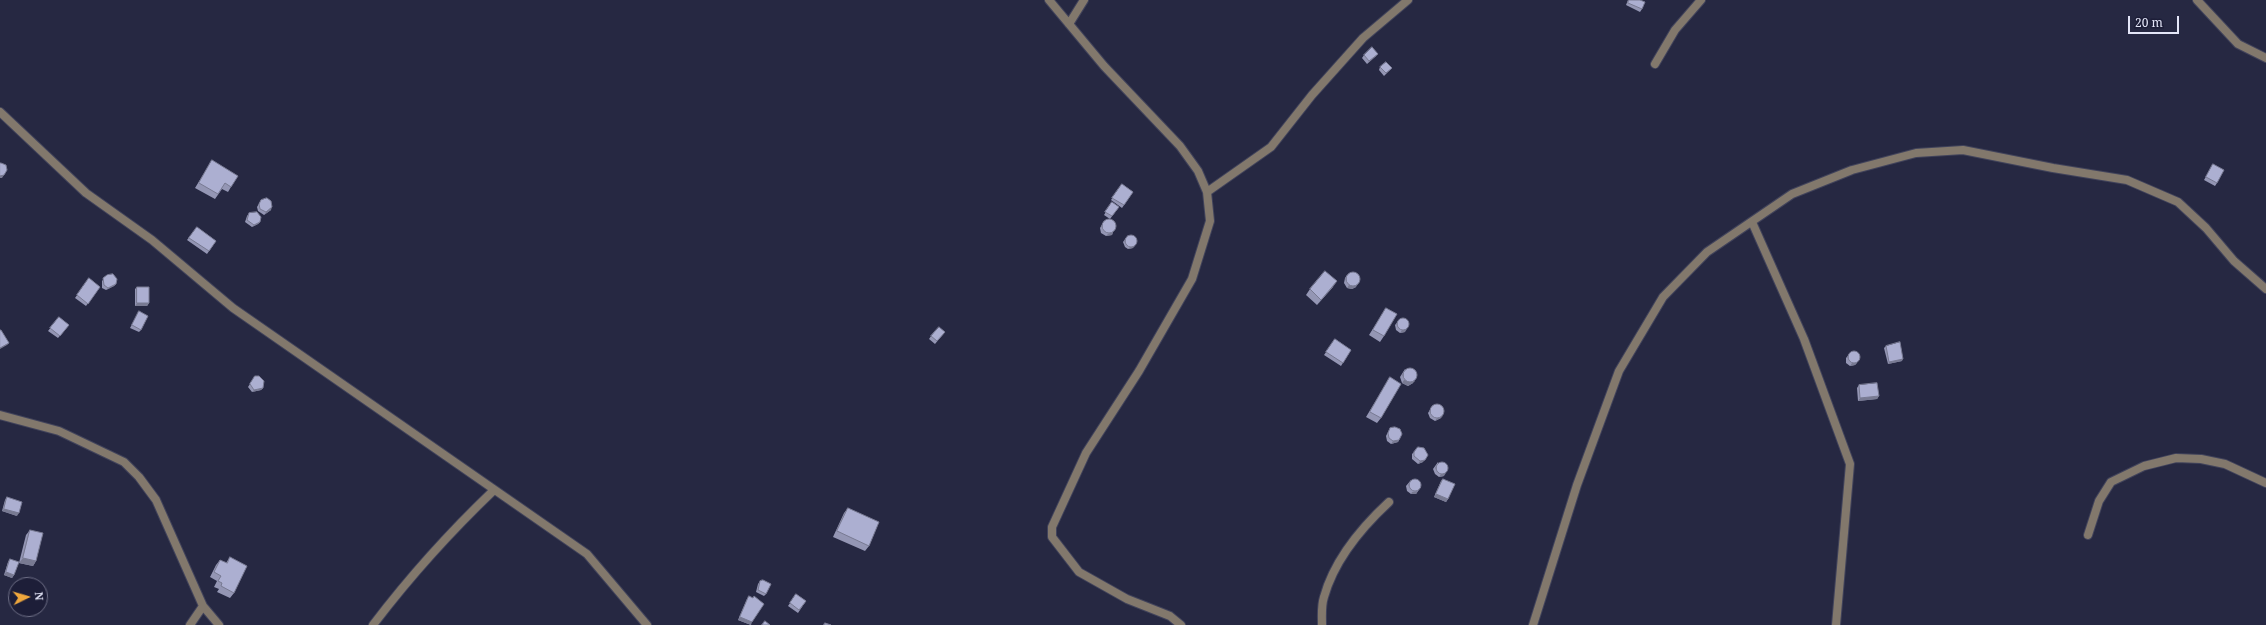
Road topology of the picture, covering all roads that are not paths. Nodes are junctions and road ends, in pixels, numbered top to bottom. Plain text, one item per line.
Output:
1 (1049, 0) edge
2 (1084, 0) edge
3 (1408, 0) edge
4 (1701, 0) edge
5 (2197, 0) edge
6 (1069, 24) junction
7 (2266, 58) edge
8 (1655, 64) dead end
9 (0, 112) edge
10 (1207, 192) junction
11 (1752, 222) junction
12 (2266, 289) edge
13 (0, 415) edge
14 (2266, 483) edge
15 (494, 490) junction
16 (1389, 502) dead end
17 (2088, 535) dead end
18 (203, 606) junction
19 (190, 625) edge
20 (219, 625) edge
21 (373, 625) edge
22 (647, 625) edge
23 (1181, 625) edge
24 (1322, 625) edge
25 (1533, 625) edge
26 (1836, 625) edge

1 - 6 street
2 - 6 street
3 - 10 street
4 - 8 street
5 - 7 street
6 - 10 street
9 - 15 street
10 - 23 street
11 - 12 street
11 - 25 street
11 - 26 street
13 - 18 street
14 - 17 street
15 - 21 street
15 - 22 street
16 - 24 street
18 - 19 street
18 - 20 street

